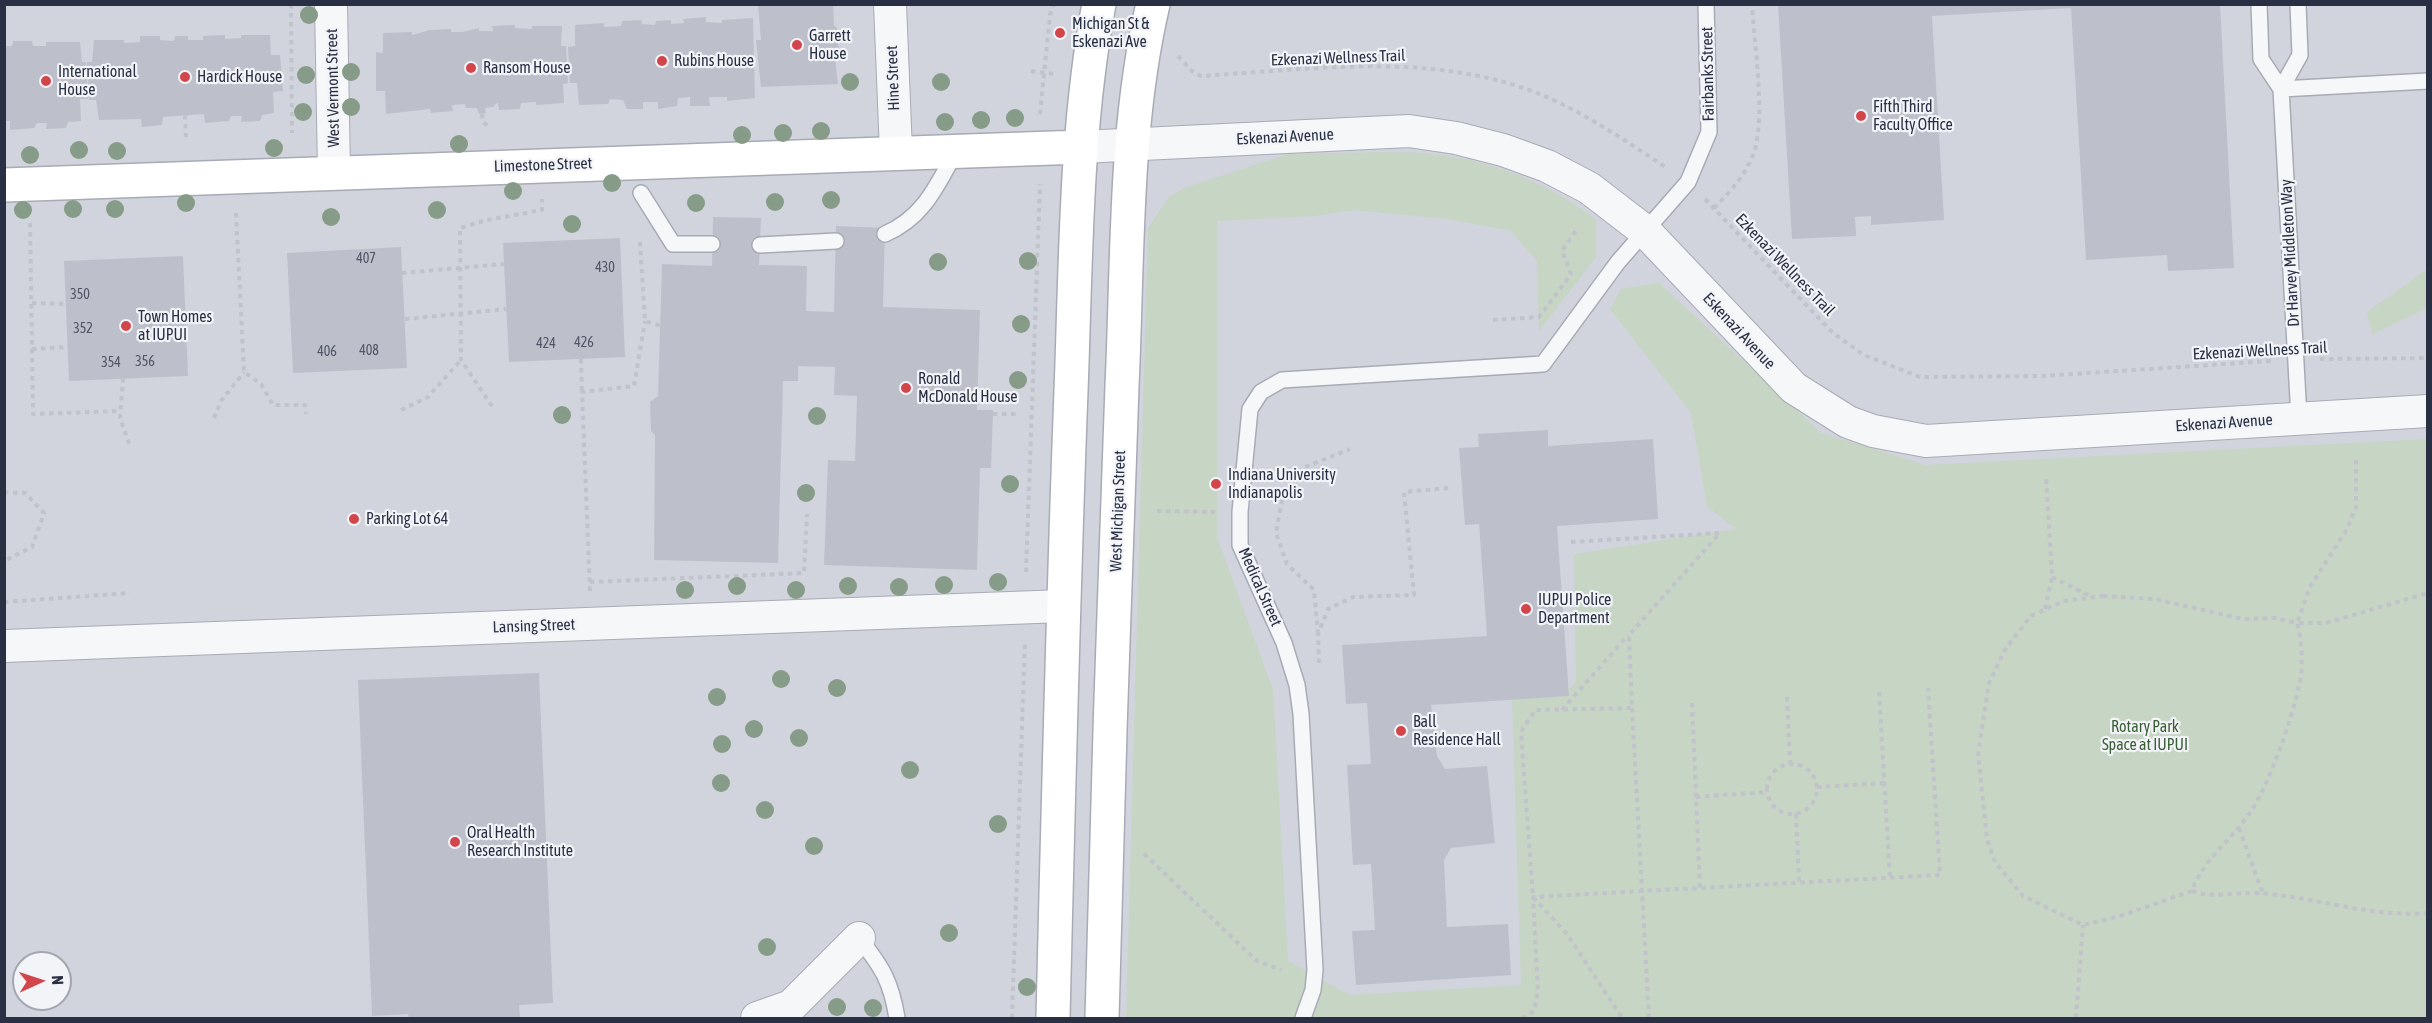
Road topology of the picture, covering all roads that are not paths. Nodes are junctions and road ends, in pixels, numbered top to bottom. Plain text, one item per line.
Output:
1 (331, 4) edge
2 (890, 4) edge
3 (1099, 4) edge
4 (1153, 4) edge
5 (1706, 4) edge
6 (2259, 4) edge
7 (2298, 4) edge
8 (2427, 81) edge
9 (2281, 89) junction
10 (1132, 145) junction
11 (1081, 147) junction
12 (956, 151) junction
13 (896, 152) junction
14 (334, 172) junction
15 (4, 185) edge
16 (641, 194) dead end
17 (1645, 231) junction
18 (885, 234) dead end
19 (836, 242) dead end
20 (712, 244) dead end
21 (760, 244) dead end
22 (2427, 411) edge
23 (2299, 418) junction
24 (1063, 606) junction
25 (4, 646) edge
26 (859, 938) joint
27 (757, 1018) edge
28 (897, 1018) edge
29 (1053, 1018) edge
30 (1102, 1018) edge
31 (1303, 1018) edge

1 - 14 street, West Vermont Street
2 - 13 street, Hine Street
3 - 11 main road
4 - 10 main road, West Michigan Street
5 - 17 lane, Fairbanks Street
6 - 9 lane
7 - 9 lane
8 - 9 lane
9 - 23 lane, Dr Harvey Middleton Way
10 - 11 street, Eskenazi Avenue
10 - 17 street, Eskenazi Avenue
10 - 30 main road, West Michigan Street
11 - 12 main road, Limestone Street
11 - 24 main road
12 - 13 main road, Limestone Street
12 - 18 lane
13 - 14 main road, Limestone Street
14 - 15 main road, Limestone Street
16 - 20 lane
17 - 23 street, Eskenazi Avenue
17 - 31 lane, Medical Street
19 - 21 lane
22 - 23 street, Eskenazi Avenue
24 - 25 street, Lansing Street
24 - 29 main road
26 - 27 street
26 - 28 lane

